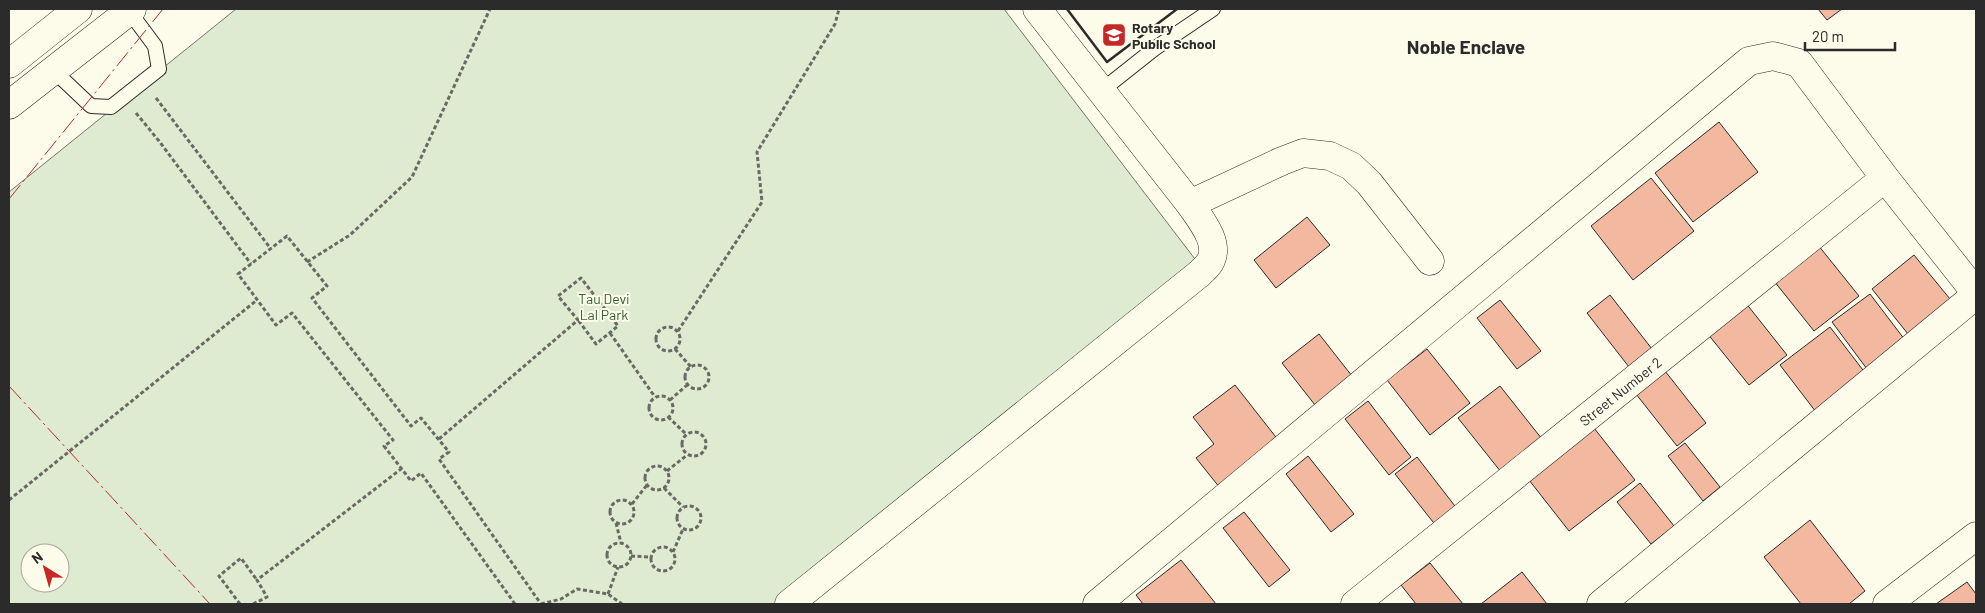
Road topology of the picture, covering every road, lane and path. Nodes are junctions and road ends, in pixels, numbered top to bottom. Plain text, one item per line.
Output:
1 (78, 9) edge
2 (490, 9) edge
3 (839, 9) edge
4 (1037, 9) edge
5 (1213, 9) edge
6 (131, 10) edge
7 (9, 64) edge
8 (54, 71) junction
9 (143, 82) junction
10 (1101, 91) junction
11 (123, 98) junction
12 (9, 105) edge
13 (1885, 178) junction
14 (1190, 204) junction
15 (271, 249) junction
16 (1430, 261) dead end
17 (307, 262) junction
18 (251, 264) junction
19 (1976, 294) edge
20 (258, 300) junction
21 (578, 320) junction
22 (678, 331) junction
23 (610, 333) junction
24 (675, 348) junction
25 (691, 367) junction
26 (687, 385) junction
27 (655, 397) junction
28 (670, 400) junction
29 (668, 417) junction
30 (686, 434) junction
31 (439, 439) junction
32 (687, 455) junction
33 (401, 469) junction
34 (666, 471) junction
35 (647, 485) junction
36 (664, 488) junction
37 (9, 500) edge
38 (632, 504) junction
39 (683, 507) junction
40 (616, 522) junction
41 (683, 529) junction
42 (1976, 536) edge
43 (621, 543) junction
44 (673, 552) junction
45 (631, 556) junction
46 (650, 557) junction
47 (618, 567) junction
48 (257, 580) junction
49 (608, 594) junction
50 (240, 604) edge
51 (253, 604) edge
52 (515, 604) edge
53 (541, 604) edge
54 (622, 604) edge
55 (789, 604) edge
56 (1097, 604) edge
57 (1355, 604) edge
58 (1600, 604) edge
59 (1887, 604) edge

1 - 7 street
2 - 17 path
3 - 22 path
4 - 10 street
5 - 10 lane
6 - 8 street
6 - 9 lane
8 - 11 lane
8 - 12 street
9 - 11 lane
9 - 15 path
10 - 14 street
11 - 18 path
13 - 19 street
13 - 56 street
13 - 57 street, Street Number 2
14 - 16 street
14 - 55 street
15 - 17 path
15 - 18 path
17 - 31 path
18 - 20 path
19 - 58 street
20 - 33 path
20 - 37 path
21 - 23 path
21 - 23 path
21 - 31 path
22 - 24 path
22 - 24 path
23 - 27 path
24 - 25 path
25 - 26 path
25 - 26 path
26 - 28 path
27 - 28 path
27 - 29 path
28 - 29 path
29 - 30 path
30 - 32 path
30 - 32 path
31 - 53 path
32 - 34 path
33 - 48 path
33 - 52 path
34 - 35 path
34 - 36 path
35 - 36 path
35 - 38 path
36 - 39 path
38 - 40 path
38 - 40 path
39 - 41 path
39 - 41 path
40 - 43 path
41 - 44 path
42 - 59 street
43 - 45 path
43 - 47 path
44 - 46 path
44 - 46 path
45 - 46 path
45 - 47 path
47 - 49 path
48 - 50 path
48 - 51 path
49 - 53 path
49 - 54 path

